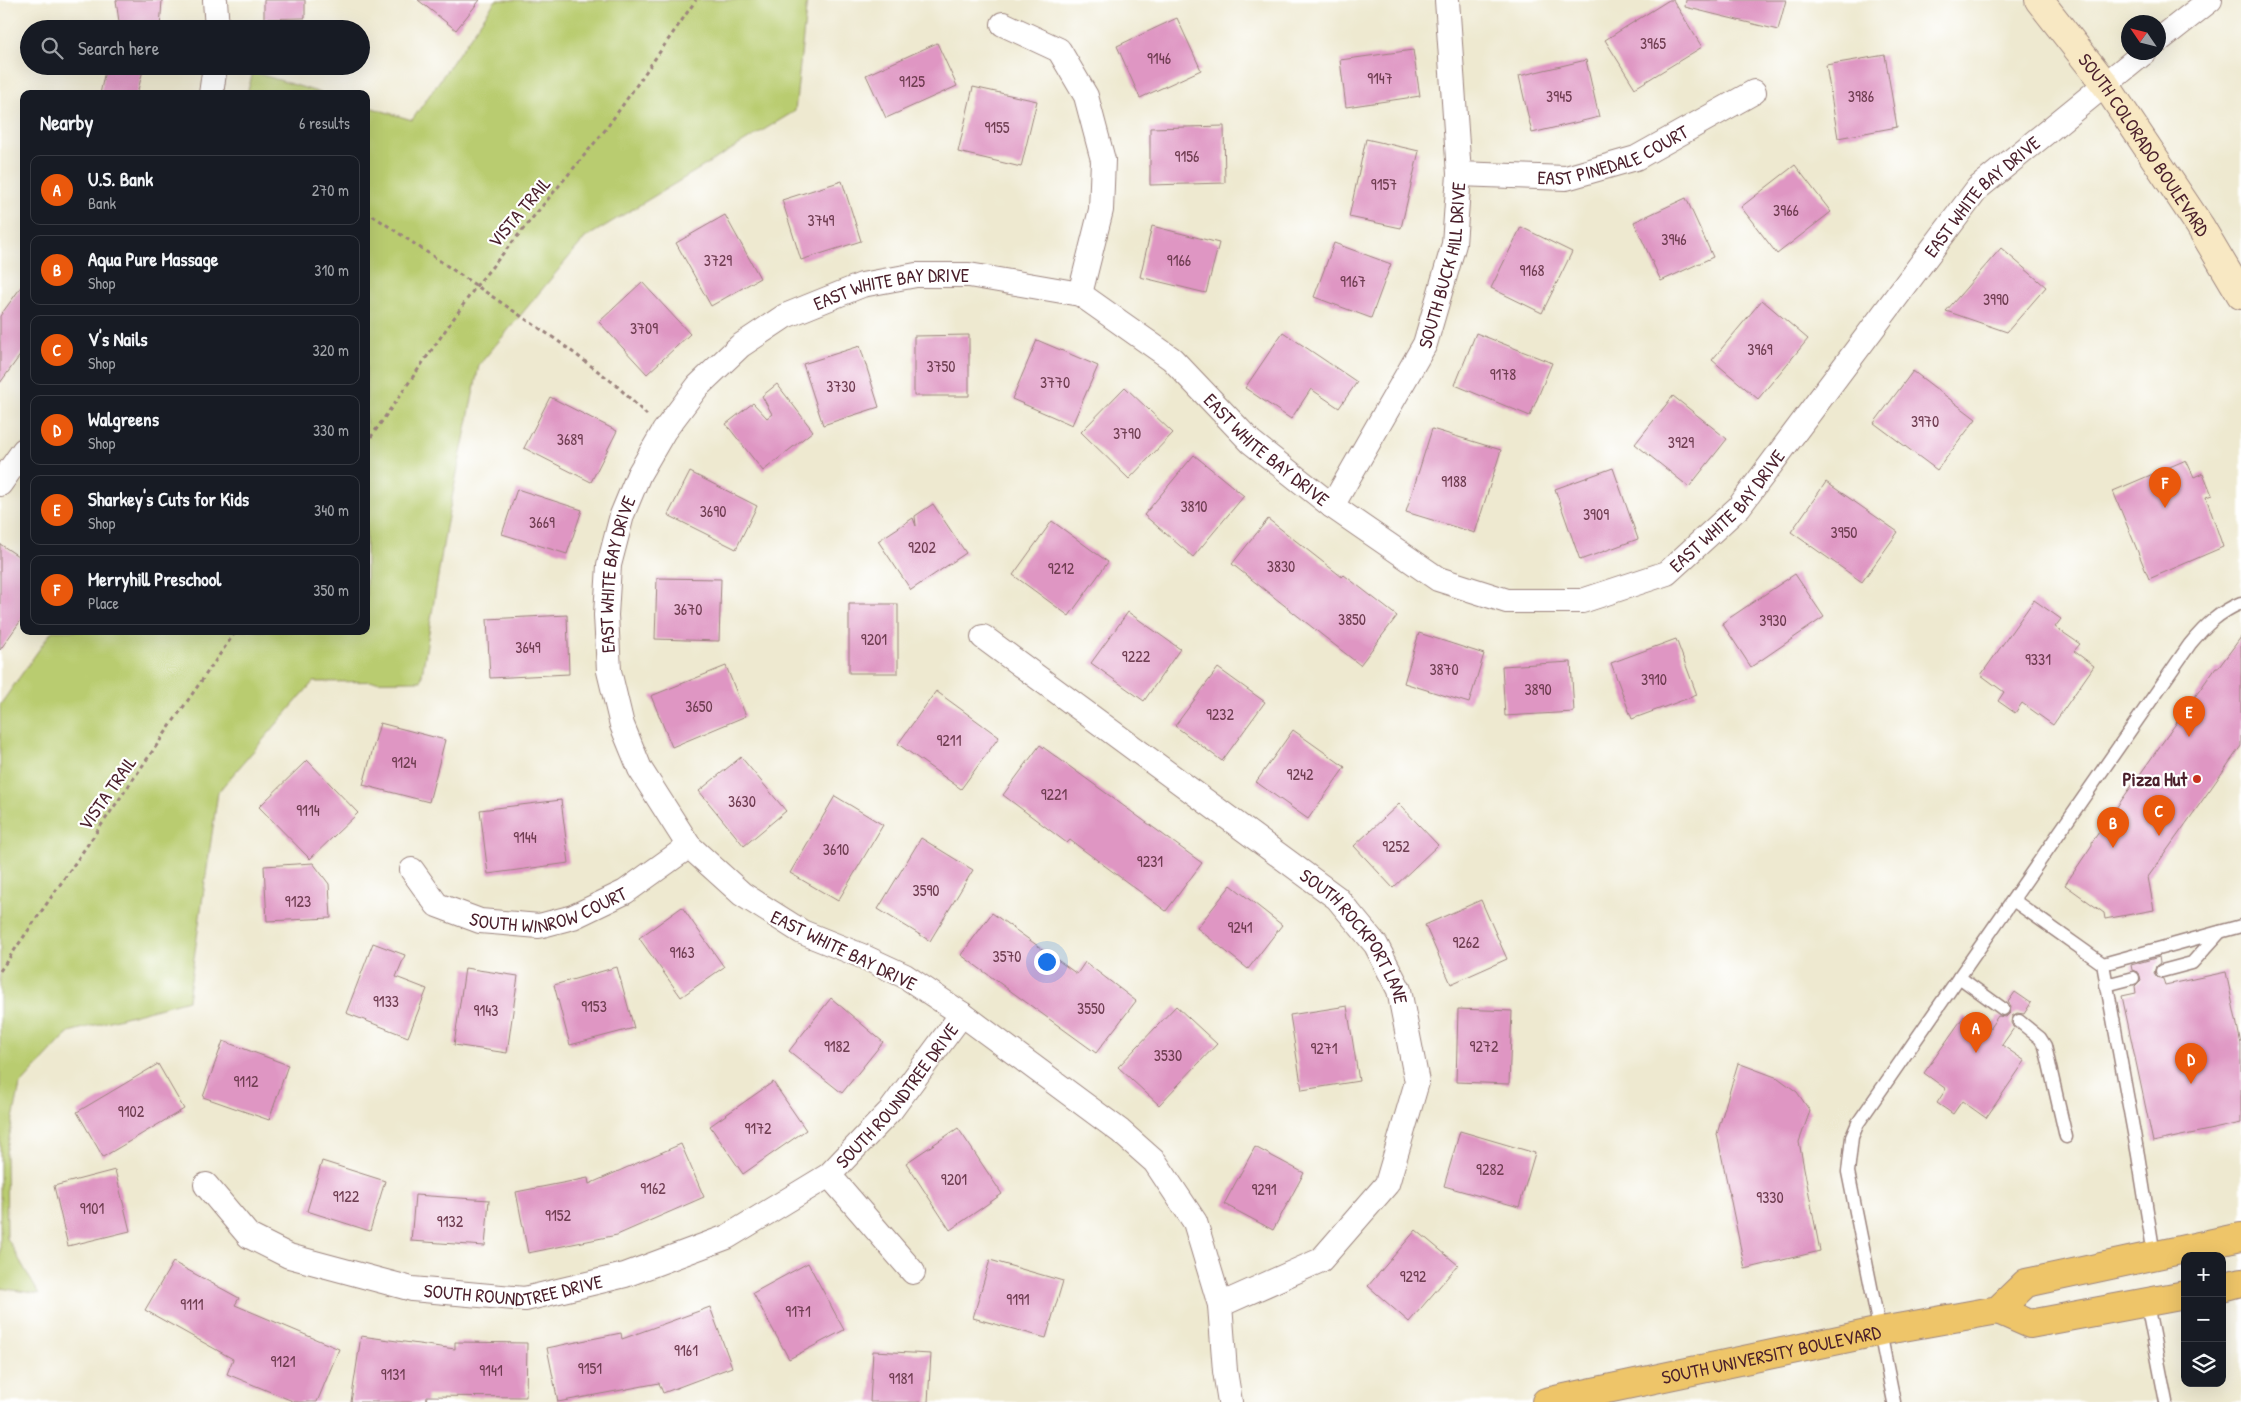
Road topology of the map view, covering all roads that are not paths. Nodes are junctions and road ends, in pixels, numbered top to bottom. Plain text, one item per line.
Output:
1 (214, 0) edge
2 (1447, 0) edge
3 (2039, 0) edge
4 (2210, 0) edge
5 (216, 20) edge
6 (1003, 24) dead end
7 (2166, 35) edge
8 (2135, 60) edge
9 (214, 75) edge
10 (2105, 84) junction
11 (212, 90) edge
12 (1754, 92) dead end
13 (1459, 174) junction
14 (1080, 294) junction
15 (2241, 295) edge
16 (20, 456) edge
17 (0, 484) edge
18 (1332, 506) junction
19 (2241, 603) edge
20 (983, 637) dead end
21 (689, 846) junction
22 (412, 870) dead end
23 (2012, 900) junction
24 (2241, 926) edge
25 (2220, 932) junction
26 (2103, 964) junction
27 (2162, 970) dead end
28 (1959, 977) junction
29 (2133, 978) dead end
30 (2106, 985) junction
31 (2003, 1009) dead end
32 (962, 1014) junction
33 (2019, 1021) dead end
34 (2066, 1137) dead end
35 (829, 1175) junction
36 (206, 1185) dead end
37 (2241, 1237) edge
38 (2154, 1255) junction
39 (913, 1272) dead end
40 (2241, 1282) edge
41 (2226, 1286) edge
42 (2181, 1296) edge
43 (2148, 1304) junction
44 (1220, 1305) junction
45 (1998, 1310) junction
46 (1881, 1332) junction
47 (1230, 1401) edge
48 (1546, 1402) edge
49 (1894, 1402) edge
50 (2166, 1402) edge

1 - 5 street
2 - 13 street, SOUTH BUCK HILL DRIVE
3 - 10 main road, SOUTH COLORADO BOULEVARD
4 - 7 street
6 - 14 street
8 - 10 street, EAST WHITE BAY DRIVE
9 - 11 street
10 - 15 main road, SOUTH COLORADO BOULEVARD
10 - 18 street, EAST WHITE BAY DRIVE
12 - 13 street, EAST PINEDALE COURT
13 - 18 street, SOUTH BUCK HILL DRIVE
14 - 18 street, EAST WHITE BAY DRIVE
14 - 21 street, EAST WHITE BAY DRIVE
16 - 17 street
19 - 23 lane
20 - 44 street, SOUTH ROCKPORT LANE
21 - 22 street, SOUTH WINROW COURT
21 - 32 street, EAST WHITE BAY DRIVE
23 - 26 lane
23 - 28 lane
24 - 25 lane
25 - 26 lane
25 - 27 lane
26 - 30 lane
28 - 31 lane
28 - 46 lane
29 - 30 lane
30 - 38 lane
32 - 35 street, SOUTH ROUNDTREE DRIVE
32 - 44 street, EAST WHITE BAY DRIVE
33 - 34 lane
35 - 36 street, SOUTH ROUNDTREE DRIVE
35 - 39 street, SOUTH ROUNDTREE DRIVE
37 - 38 main road
38 - 45 main road
40 - 41 main road
42 - 43 main road
43 - 45 main road
43 - 50 lane
44 - 47 street, EAST WHITE BAY DRIVE
45 - 46 main road, SOUTH UNIVERSITY BOULEVARD
46 - 48 main road, SOUTH UNIVERSITY BOULEVARD
46 - 49 lane

